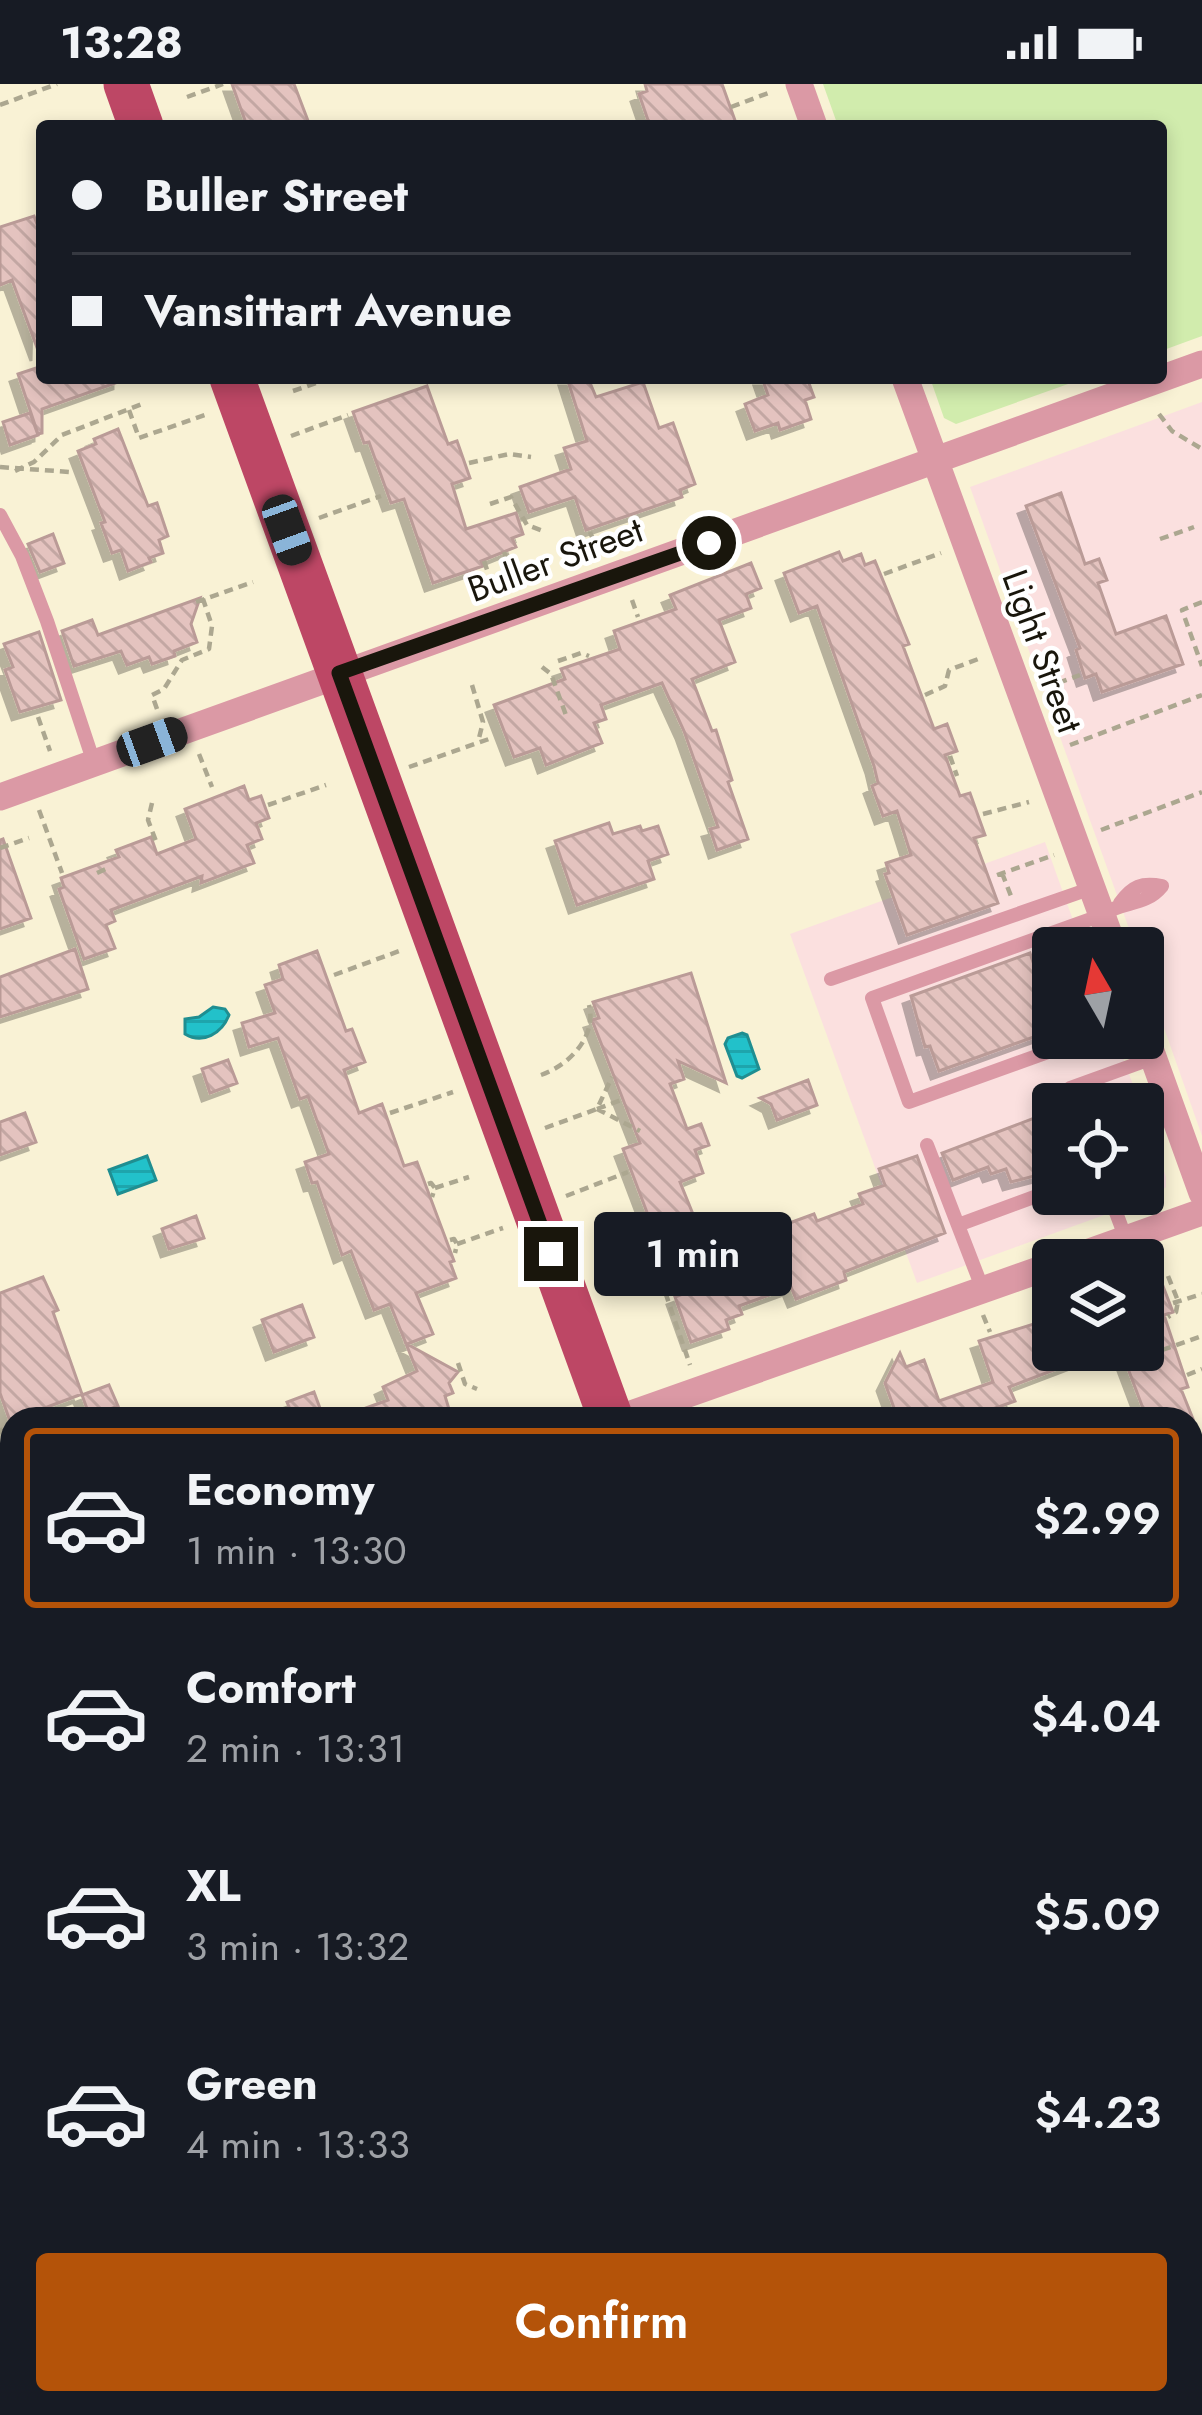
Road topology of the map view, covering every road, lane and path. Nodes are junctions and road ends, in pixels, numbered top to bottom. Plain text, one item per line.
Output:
1 (57, 84) edge
2 (126, 84) edge
3 (221, 84) edge
4 (789, 87) edge
5 (187, 97) dead end
6 (0, 105) edge
7 (731, 106) dead end
8 (139, 120) edge
9 (810, 120) edge
10 (1202, 364) edge
11 (1167, 377) edge
12 (315, 384) edge
13 (907, 384) edge
14 (1148, 384) edge
15 (237, 390) edge
16 (293, 392) dead end
17 (142, 404) dead end
18 (129, 410) junction
19 (1160, 414) dead end
20 (348, 415) dead end
21 (258, 448) junction
22 (1202, 449) edge
23 (531, 457) dead end
24 (935, 462) junction
25 (469, 463) dead end
26 (0, 467) edge
27 (15, 471) junction
28 (70, 472) dead end
29 (381, 496) dead end
30 (490, 504) dead end
31 (0, 515) edge
32 (1194, 527) dead end
33 (287, 530) junction
34 (543, 531) dead end
35 (590, 532) dead end
36 (1160, 539) dead end
37 (504, 552) dead end
38 (945, 552) dead end
39 (600, 556) dead end
40 (484, 561) dead end
41 (884, 574) dead end
42 (253, 582) dead end
43 (517, 586) dead end
44 (628, 590) dead end
45 (495, 594) dead end
46 (1202, 602) edge
47 (638, 617) dead end
48 (1191, 635) junction
49 (1178, 640) dead end
50 (589, 656) dead end
51 (983, 657) dead end
52 (558, 662) dead end
53 (1202, 666) edge
54 (542, 667) dead end
55 (339, 673) junction
56 (1080, 675) dead end
57 (472, 686) dead end
58 (1039, 690) dead end
59 (925, 694) dead end
60 (1202, 695) edge
61 (159, 715) dead end
62 (38, 717) dead end
63 (567, 718) dead end
64 (489, 739) dead end
65 (478, 742) junction
66 (196, 746) dead end
67 (1059, 749) dead end
68 (52, 754) dead end
69 (950, 756) dead end
70 (94, 763) junction
71 (957, 776) dead end
72 (377, 778) junction
73 (326, 785) dead end
74 (212, 788) dead end
75 (1202, 792) edge
76 (0, 797) edge
77 (1035, 801) dead end
78 (37, 803) dead end
79 (152, 803) dead end
80 (268, 805) dead end
81 (982, 814) dead end
82 (1090, 834) dead end
83 (29, 838) dead end
84 (157, 844) dead end
85 (0, 848) edge
86 (1054, 855) dead end
87 (108, 868) dead end
88 (62, 873) dead end
89 (97, 873) dead end
90 (998, 875) dead end
91 (1104, 902) junction
92 (1044, 927) edge
93 (1109, 927) edge
94 (1032, 932) edge
95 (436, 938) junction
96 (334, 975) dead end
97 (831, 979) dead end
98 (589, 1005) dead end
99 (1032, 1058) edge
100 (1151, 1059) edge
101 (1154, 1059) edge
102 (541, 1076) dead end
103 (612, 1077) dead end
104 (488, 1079) junction
105 (1084, 1083) edge
106 (621, 1100) dead end
107 (597, 1109) junction
108 (390, 1113) dead end
109 (640, 1131) dead end
110 (510, 1141) junction
111 (927, 1144) dead end
112 (628, 1172) dead end
113 (469, 1177) dead end
114 (1202, 1193) edge
115 (432, 1197) dead end
116 (1032, 1198) edge
117 (536, 1212) junction
118 (1202, 1212) edge
119 (1117, 1215) edge
120 (641, 1220) dead end
121 (958, 1226) junction
122 (1126, 1239) joint
123 (641, 1247) junction
124 (455, 1252) dead end
125 (608, 1260) dead end
126 (1032, 1276) edge
127 (1168, 1276) dead end
128 (1202, 1294) edge
129 (982, 1301) junction
130 (1176, 1302) junction
131 (1168, 1317) dead end
132 (990, 1332) dead end
133 (1202, 1336) edge
134 (1164, 1349) edge
135 (458, 1363) dead end
136 (691, 1365) dead end
137 (1202, 1370) edge
138 (1187, 1375) dead end
139 (464, 1381) junction
140 (456, 1384) dead end
141 (477, 1389) dead end
142 (609, 1407) edge
143 (651, 1407) edge

1 - 6 path
2 - 8 main road
3 - 5 path
4 - 7 path
4 - 9 street
10 - 11 street, Buller Street
12 - 16 path
13 - 24 street, Light Street
14 - 24 street, Buller Street
15 - 18 path
15 - 21 main road
17 - 18 path
18 - 27 path
19 - 22 path
20 - 21 path
21 - 33 main road
23 - 25 path
24 - 55 street, Buller Street
24 - 91 street, Light Street
26 - 27 path
27 - 28 path
29 - 33 path
30 - 34 path
31 - 70 lane
32 - 36 path
33 - 55 main road
35 - 39 path
37 - 43 path
38 - 41 path
40 - 45 path
42 - 61 path
44 - 47 path
46 - 48 path
48 - 49 path
48 - 53 path
50 - 52 path
51 - 59 path
54 - 63 path
55 - 70 street, Buller Street
55 - 72 main road
56 - 58 path
57 - 65 path
60 - 67 path
62 - 68 path
64 - 65 path
65 - 72 path
66 - 74 path
69 - 71 path
70 - 76 street, Buller Street
72 - 95 main road
73 - 80 path
75 - 82 path
77 - 81 path
78 - 88 path
79 - 84 path
83 - 85 path
86 - 90 path
87 - 89 path
91 - 92 lane
91 - 93 street, Light Street
91 - 97 lane
94 - 99 lane
95 - 96 path
95 - 104 main road
98 - 102 path
100 - 105 lane
101 - 114 street
103 - 107 path
104 - 108 path
104 - 110 main road
106 - 107 path
107 - 109 path
107 - 110 path
110 - 117 main road
111 - 121 lane
112 - 117 path
113 - 115 path
116 - 121 lane
117 - 124 path
117 - 142 main road
118 - 122 street
119 - 122 lane
120 - 123 path
121 - 129 lane
123 - 125 path
123 - 136 path
126 - 129 street
127 - 130 path
128 - 130 path
129 - 132 path
129 - 143 street
130 - 131 path
133 - 134 path
135 - 139 path
137 - 138 path
139 - 140 path
139 - 141 path

